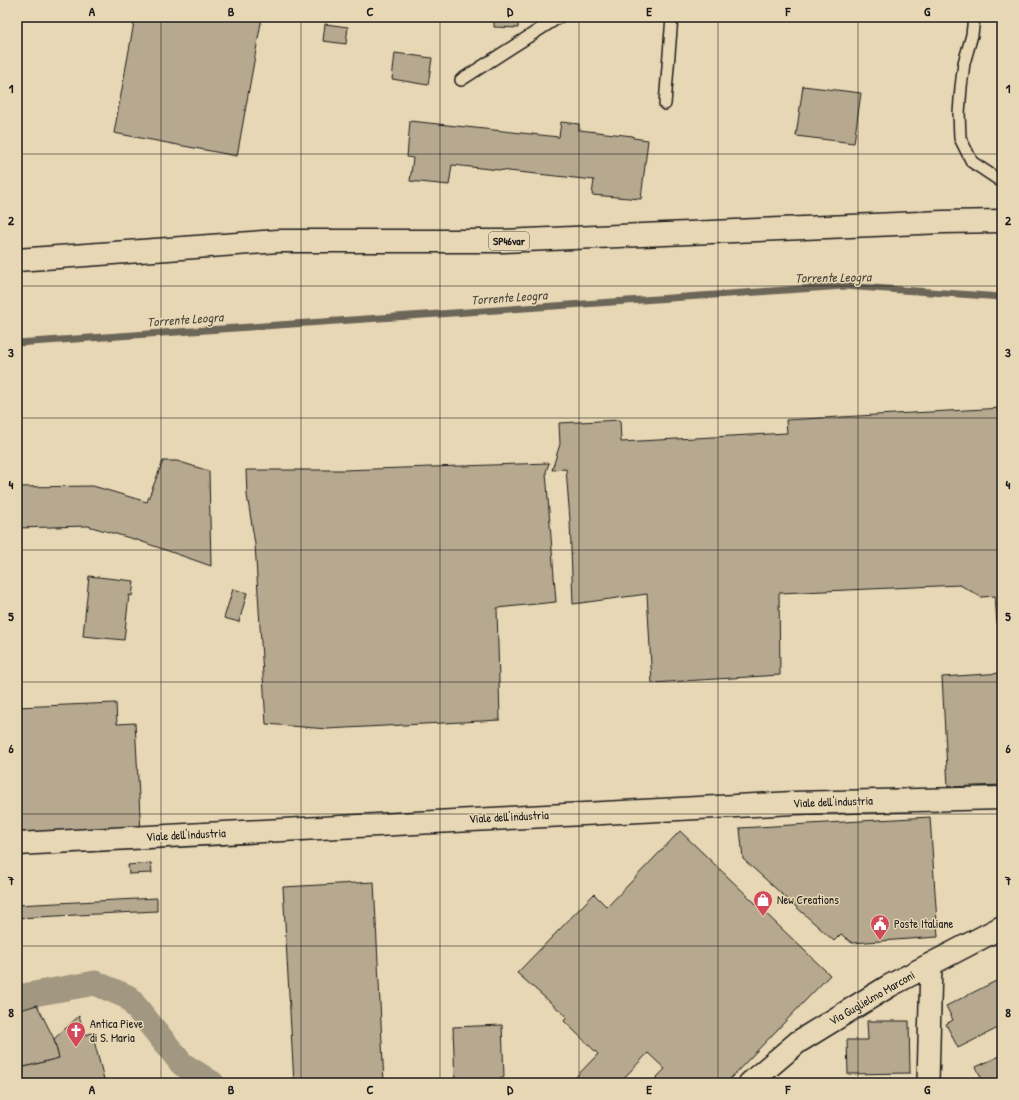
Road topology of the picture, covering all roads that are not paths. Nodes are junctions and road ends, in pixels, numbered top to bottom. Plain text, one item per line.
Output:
1 (559, 17) edge
2 (672, 17) edge
3 (974, 17) edge
4 (461, 80) dead end
5 (665, 104) dead end
6 (1002, 182) edge
7 (1002, 221) edge
8 (17, 260) edge
9 (1002, 798) edge
10 (17, 844) edge
11 (1002, 928) edge
12 (931, 964) junction
13 (750, 1083) edge
14 (928, 1083) edge

1 - 4 lane
2 - 5 lane
3 - 6 lane
7 - 8 street, SP46var
9 - 10 street, Viale dell'industria
11 - 12 street, Via Guglielmo Marconi
12 - 13 street, Via Guglielmo Marconi
12 - 14 street

